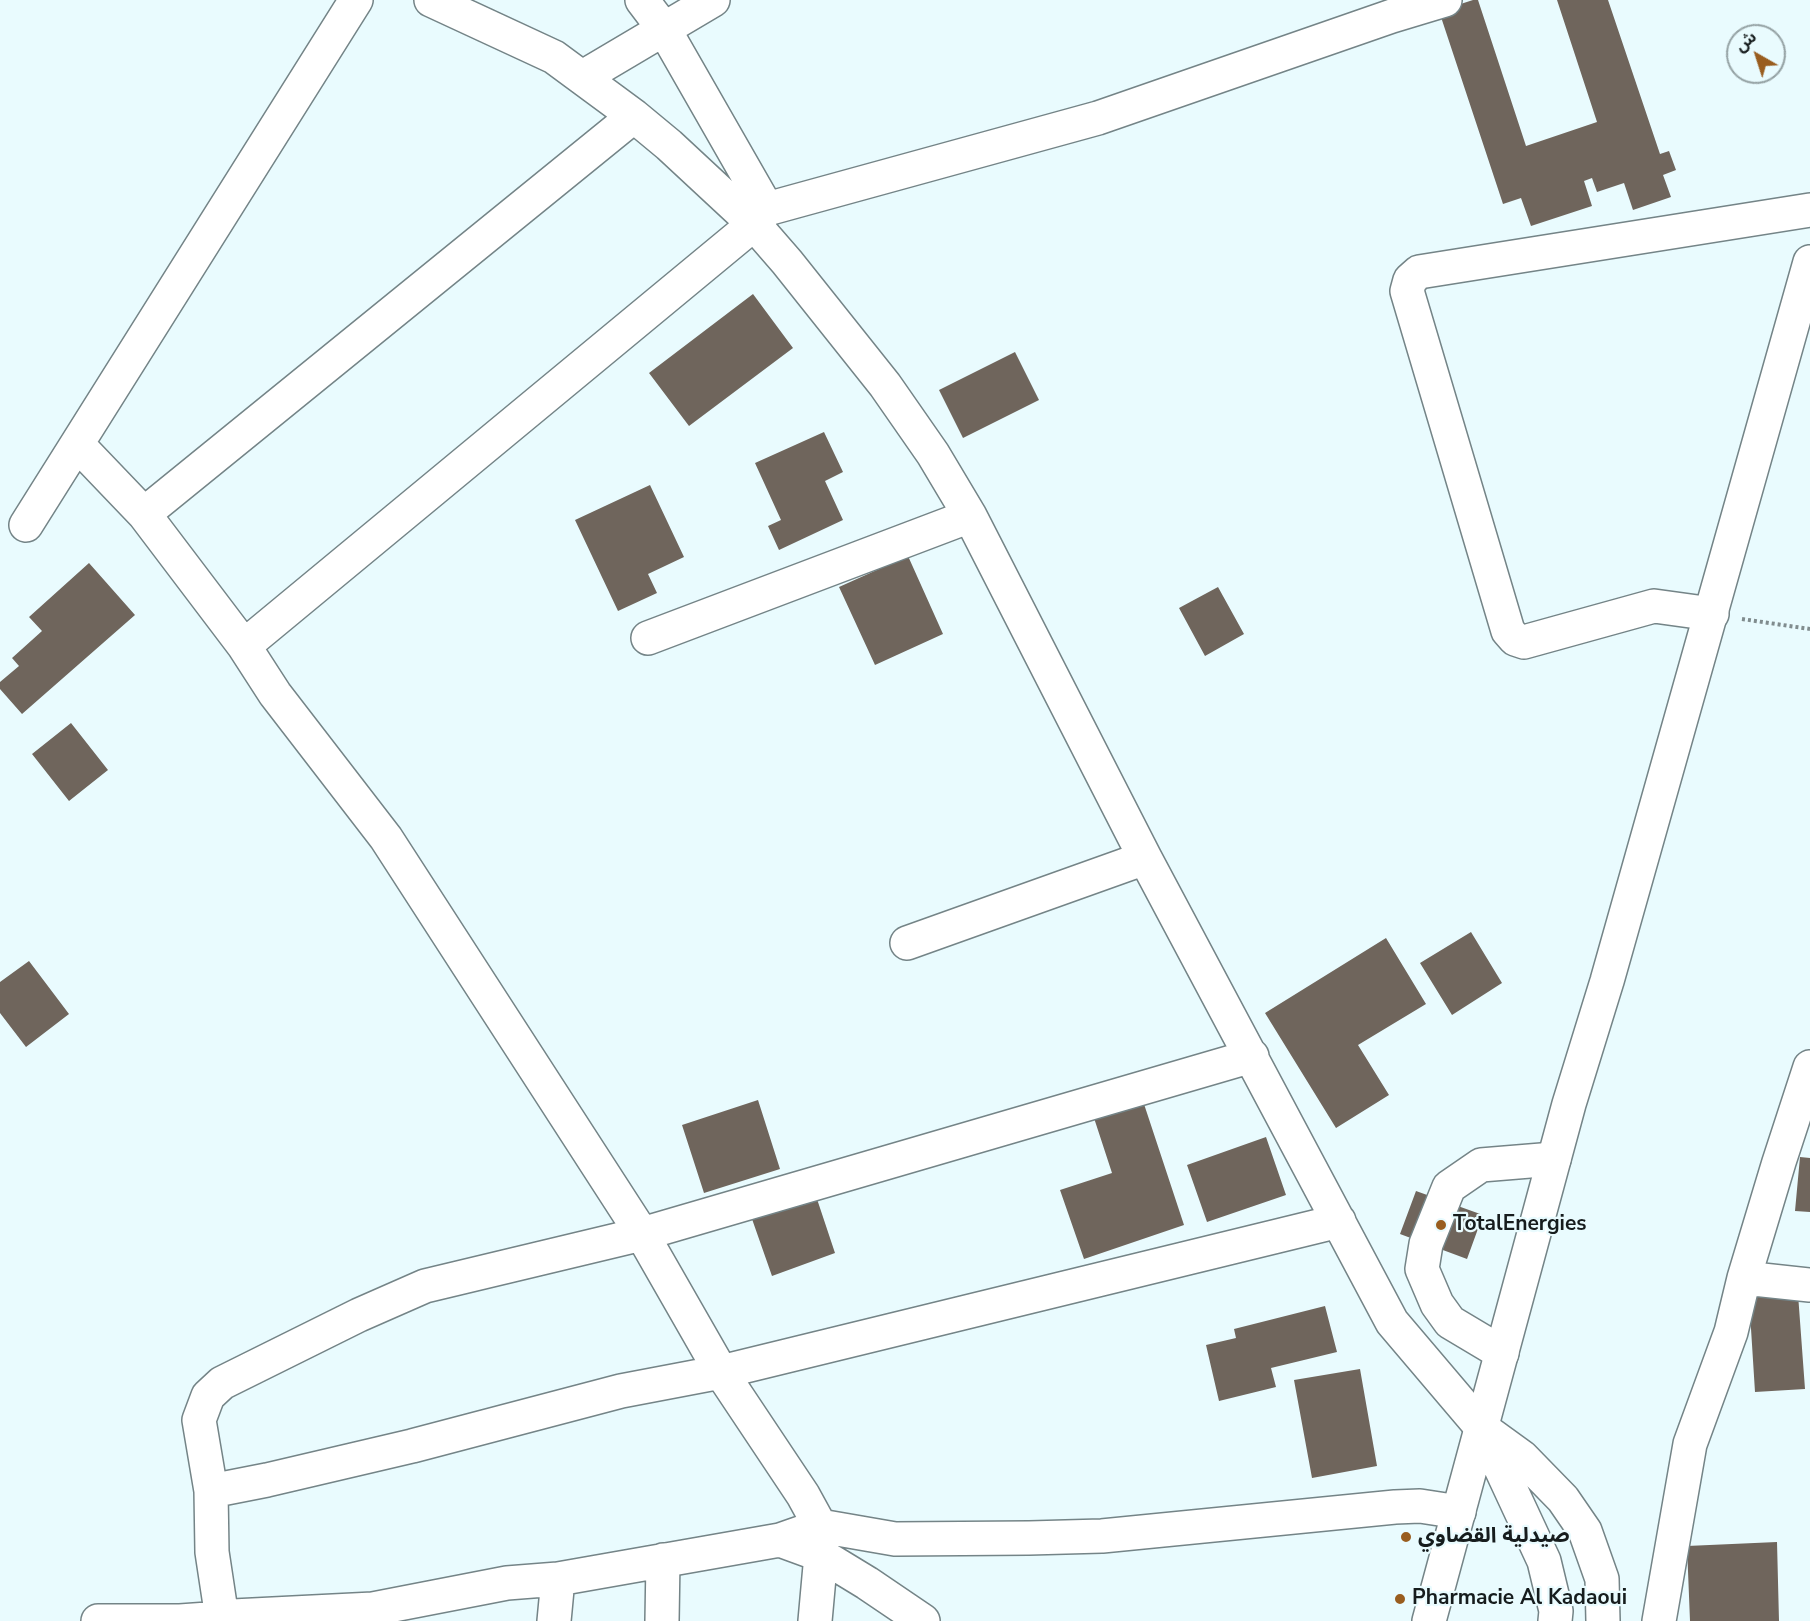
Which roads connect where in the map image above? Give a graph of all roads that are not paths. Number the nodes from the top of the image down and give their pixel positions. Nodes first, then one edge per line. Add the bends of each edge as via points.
1 (356, 0) edge
2 (431, 0) edge
3 (642, 0) edge
4 (713, 0) edge
5 (1445, 0) edge
6 (1389, 8) edge
7 (664, 29) junction
8 (583, 77) junction
9 (634, 116) junction
10 (1810, 210) edge
11 (760, 216) junction
12 (1810, 262) edge
13 (77, 444) junction
14 (144, 514) junction
15 (970, 516) junction
16 (26, 525) dead end
17 (1712, 614) junction
18 (648, 638) dead end
19 (244, 646) junction
20 (1145, 858) junction
21 (907, 943) dead end
22 (1252, 1056) junction
23 (1810, 1067) edge
24 (1799, 1135) edge
25 (1554, 1159) junction
26 (1340, 1221) junction
27 (642, 1234) junction
28 (1744, 1278) junction
29 (1810, 1285) edge
30 (1437, 1304) junction
31 (1407, 1342) junction
32 (1502, 1353) junction
33 (722, 1372) junction
34 (1482, 1428) junction
35 (211, 1491) junction
36 (1459, 1512) junction
37 (821, 1540) junction
38 (663, 1560) junction
39 (558, 1579) junction
40 (222, 1619) edge
41 (98, 1621) edge
42 (179, 1621) edge
43 (554, 1621) edge
44 (662, 1621) edge
45 (815, 1621) edge
46 (923, 1621) edge
47 (1429, 1621) edge
48 (1556, 1621) edge
49 (1603, 1621) edge
50 (1659, 1621) edge

1 - 13 street
2 - 8 street via 523,40
3 - 7 street
4 - 7 street
5 - 6 street
6 - 11 street via 1098,118
7 - 8 street
7 - 11 street
8 - 9 street
9 - 11 street
9 - 14 street
10 - 17 street via 1419,272 1410,280 1407,291 1508,631 1515,639 1524,642 1654,606
11 - 15 street via 788,262 885,385
11 - 19 street
12 - 17 street
13 - 14 street
13 - 16 street
14 - 19 street
15 - 18 street
15 - 20 street
17 - 25 street
19 - 27 street via 275,694 386,838
20 - 21 street
20 - 22 street
22 - 26 street
22 - 27 street
23 - 24 street
24 - 28 street
25 - 30 street via 1481,1165 1449,1187 1426,1244 1422,1269
25 - 32 street
26 - 31 street via 1392,1322
26 - 33 street
27 - 33 street
27 - 35 street via 425,1286 222,1383 208,1396 199,1420
28 - 29 street
28 - 50 street via 1731,1332 1690,1444
30 - 31 street
30 - 32 street via 1450,1322
31 - 34 street
32 - 34 street
33 - 35 street via 621,1392 390,1451
33 - 37 street via 803,1496
34 - 36 street
34 - 48 street via 1544,1562
34 - 49 street via 1521,1457 1555,1490 1585,1531 1602,1580
35 - 40 street via 212,1552
36 - 37 street via 1395,1507 1102,1536
36 - 47 street
37 - 38 street via 780,1540
37 - 45 street
37 - 46 street via 867,1582
38 - 39 street
38 - 44 street
39 - 40 street via 507,1583 373,1609
39 - 43 street
40 - 42 street
41 - 42 street

